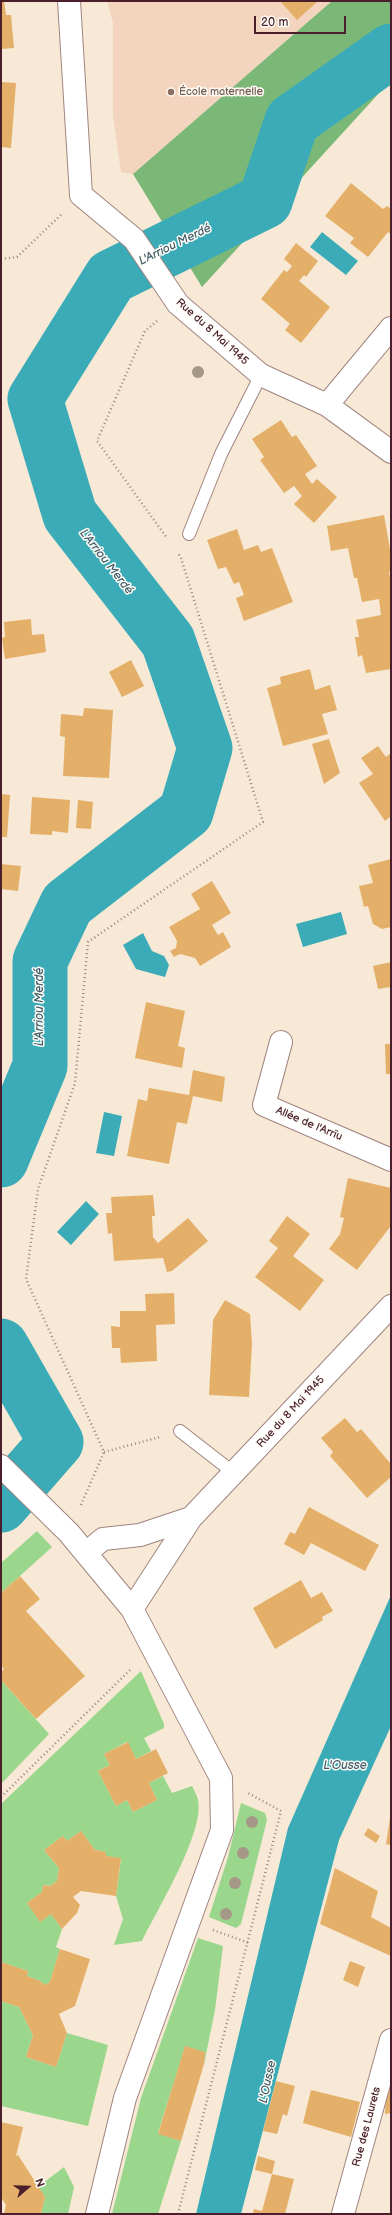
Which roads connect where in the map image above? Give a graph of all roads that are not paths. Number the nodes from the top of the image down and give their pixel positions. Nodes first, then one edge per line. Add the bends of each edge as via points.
1 (69, 1) edge
2 (391, 328) edge
3 (261, 375) junction
4 (327, 405) junction
5 (391, 452) edge
6 (189, 534) dead end
7 (281, 1042) dead end
8 (391, 1160) edge
9 (391, 1306) edge
10 (180, 1431) road end
11 (7, 1472) edge
12 (234, 1473) junction
13 (191, 1518) junction
14 (86, 1553) junction
15 (132, 1609) junction
16 (391, 2040) edge
17 (97, 2214) edge
18 (343, 2214) edge

1 - 3 street, Rue du 8 Mai 1945 via 81,195 134,239 174,299
2 - 4 street
3 - 4 street, Rue du 8 Mai 1945
3 - 6 lane via 221,454
4 - 5 street, Rue du 8 Mai 1945
7 - 8 street, Allée de l'Arrïu via 264,1105
9 - 12 street, Rue du 8 Mai 1945
10 - 12 lane
11 - 14 street
12 - 13 street, Rue du 8 Mai 1945
13 - 14 street, Rue du 8 Mai 1945 via 140,1536 103,1539
13 - 15 street, Rue du 8 Mai 1945
14 - 15 street
15 - 17 street via 221,1778 222,1830 125,2098
16 - 18 street, Rue des Laurets

